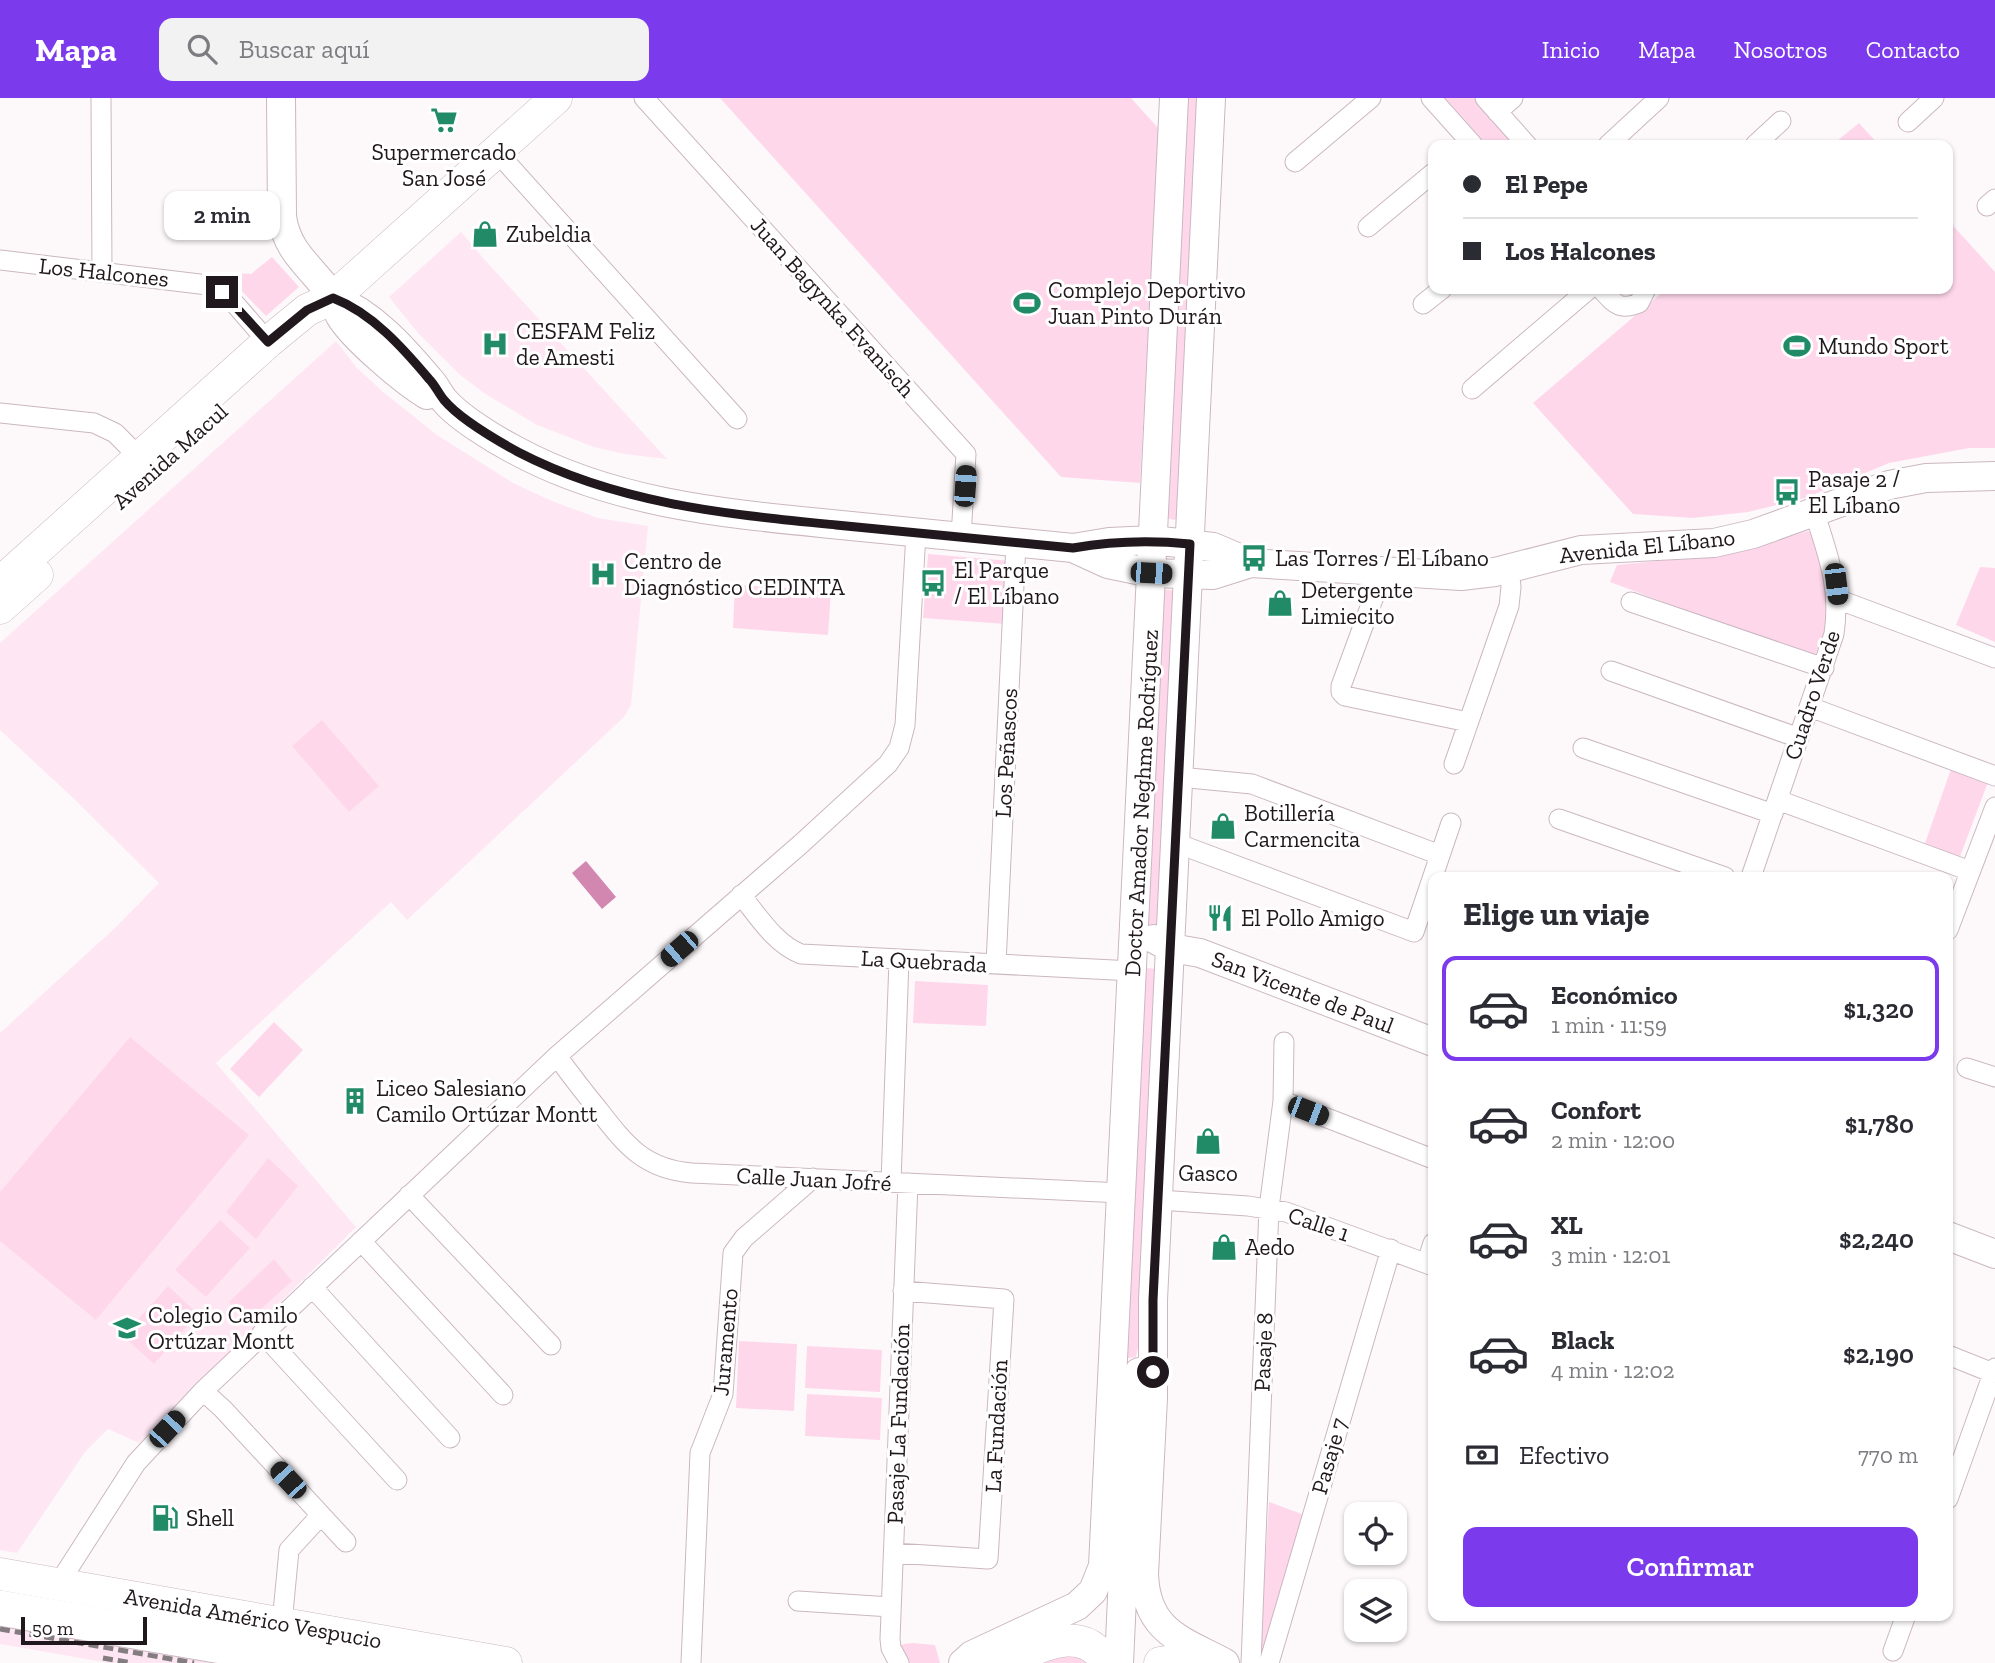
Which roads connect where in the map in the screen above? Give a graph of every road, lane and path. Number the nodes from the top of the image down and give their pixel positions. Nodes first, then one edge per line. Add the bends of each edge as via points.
1 (101, 98) edge
2 (281, 98) edge
3 (556, 98) edge
4 (643, 98) edge
5 (1174, 98) edge
6 (1211, 98) edge
7 (1371, 98) edge
8 (1431, 98) edge
9 (1513, 98) edge
10 (1659, 98) edge
11 (1934, 98) edge
12 (1491, 105) edge
13 (1781, 121) dead end
14 (1908, 122) dead end
15 (1467, 140) edge
16 (1522, 140) edge
17 (1613, 140) edge
18 (1760, 140) edge
19 (496, 151) junction
20 (1295, 162) dead end
21 (1171, 168) junction
22 (1208, 169) junction
23 (1428, 177) edge
24 (1368, 227) dead end
25 (0, 260) edge
26 (102, 271) junction
27 (1436, 294) edge
28 (1583, 294) edge
29 (1606, 294) edge
30 (1644, 294) edge
31 (333, 298) junction
32 (1423, 304) dead end
33 (268, 342) junction
34 (1472, 388) dead end
35 (0, 413) edge
36 (737, 419) dead end
37 (140, 458) junction
38 (1995, 476) edge
39 (1814, 511) junction
40 (916, 533) junction
41 (961, 537) junction
42 (1153, 540) junction
43 (1016, 542) junction
44 (1190, 544) junction
45 (1073, 548) junction
46 (1251, 563) junction
47 (1509, 569) junction
48 (1383, 572) junction
49 (1151, 573) junction
50 (1188, 576) junction
51 (0, 583) edge
52 (1838, 599) junction
53 (1631, 602) dead end
54 (0, 608) edge
55 (1995, 658) edge
56 (1824, 668) junction
57 (1611, 671) dead end
58 (1819, 710) junction
59 (1468, 722) junction
60 (1799, 738) junction
61 (1583, 748) dead end
62 (1454, 764) dead end
63 (1995, 776) edge
64 (1179, 777) junction
65 (1775, 807) junction
66 (1995, 807) edge
67 (1559, 819) dead end
68 (1451, 823) dead end
69 (1176, 844) junction
70 (1440, 855) junction
71 (1970, 871) junction
72 (1434, 872) edge
73 (1711, 872) edge
74 (1753, 872) edge
75 (1428, 891) edge
76 (741, 895) junction
77 (1953, 917) edge
78 (1171, 948) junction
79 (1133, 955) junction
80 (899, 960) junction
81 (996, 964) junction
82 (1428, 1040) edge
83 (1284, 1042) dead end
84 (557, 1056) junction
85 (1966, 1068) dead end
86 (1995, 1077) edge
87 (1283, 1101) junction
88 (1428, 1157) edge
89 (813, 1178) junction
90 (899, 1183) junction
91 (1122, 1193) junction
92 (409, 1195) junction
93 (1159, 1200) junction
94 (1269, 1208) junction
95 (1953, 1238) edge
96 (361, 1241) junction
97 (1391, 1249) junction
98 (1995, 1254) edge
99 (1428, 1263) edge
100 (312, 1287) junction
101 (903, 1291) junction
102 (1117, 1299) junction
103 (1153, 1300) junction
104 (262, 1333) junction
105 (551, 1345) dead end
106 (1953, 1358) edge
107 (1994, 1371) edge
108 (203, 1391) junction
109 (503, 1395) dead end
110 (1130, 1423) junction
111 (450, 1438) dead end
112 (1954, 1464) edge
113 (397, 1480) dead end
114 (321, 1515) junction
115 (346, 1542) dead end
116 (894, 1553) junction
117 (0, 1574) edge
118 (60, 1583) junction
119 (798, 1601) dead end
120 (891, 1607) junction
121 (0, 1608) edge
122 (1902, 1621) edge
123 (282, 1623) junction
124 (223, 1647) junction
125 (1893, 1651) dead end
126 (321, 1663) edge
127 (407, 1663) edge
128 (506, 1663) edge
129 (691, 1663) edge
130 (899, 1663) edge
131 (963, 1663) edge
132 (1002, 1663) edge
133 (1107, 1663) edge
134 (1119, 1663) edge
135 (1160, 1663) edge
136 (1187, 1663) edge
137 (1225, 1663) edge
138 (1251, 1663) edge
139 (1269, 1663) edge

1 - 26 street
2 - 31 main road via 283,226 291,247
3 - 19 main road, Avenida Macul
4 - 41 street, Juan Bagynka Evanisch via 966,454
5 - 21 main road, Doctor Amador Neghme Rodríguez
6 - 22 main road, Doctor Amador Neghme Rodríguez
7 - 20 street
8 - 15 street
9 - 12 street
10 - 17 street
11 - 14 street
12 - 16 street
13 - 18 street
19 - 31 main road, Avenida Macul
19 - 36 street
21 - 22 main road
21 - 42 main road, Doctor Amador Neghme Rodríguez
22 - 44 main road, Doctor Amador Neghme Rodríguez
23 - 24 street
25 - 26 street, Los Halcones
26 - 33 street, Los Halcones via 216,288
27 - 32 street
28 - 34 street
29 - 30 street via 1628,307 1639,303
31 - 33 main road, Avenida Macul via 307,310
31 - 40 main road, Avenida El Líbano via 372,320 430,379 445,402 495,439 568,475 618,492 699,510
31 - 54 main road, Avenida Macul via 310,330
33 - 37 main road, Avenida Macul
35 - 37 street via 94,423 115,433
37 - 51 main road, Avenida Macul
38 - 39 main road, Avenida El Líbano via 1910,481
39 - 47 main road, Avenida El Líbano via 1733,539 1581,550
39 - 52 street, Cuadro Verde
40 - 41 main road, Avenida El Líbano
40 - 76 street via 905,725 899,748 873,780
41 - 43 main road, Avenida El Líbano
42 - 44 main road, Avenida El Líbano
42 - 45 main road, Avenida El Líbano
42 - 49 main road, Doctor Amador Neghme Rodríguez
43 - 45 main road, Avenida El Líbano
43 - 81 street, Los Peñascos
44 - 46 main road, Avenida El Líbano via 1213,547
44 - 50 main road, Doctor Amador Neghme Rodríguez
45 - 49 main road, Avenida El Líbano via 1108,564
46 - 48 main road, Avenida El Líbano
46 - 50 main road, Avenida El Líbano via 1213,575
47 - 48 main road, Avenida El Líbano via 1461,576
47 - 59 street via 1509,606
48 - 59 street via 1341,692
49 - 50 main road, Avenida El Líbano
49 - 79 main road, Doctor Amador Neghme Rodríguez
50 - 64 main road, Doctor Amador Neghme Rodríguez
52 - 55 street
52 - 56 street, Cuadro Verde
53 - 56 street
56 - 58 street, Cuadro Verde
57 - 60 street
58 - 60 street, Cuadro Verde
58 - 63 street
59 - 62 street
60 - 65 street, Cuadro Verde
61 - 65 street
64 - 69 main road, Doctor Amador Neghme Rodríguez
64 - 70 street via 1252,784
65 - 71 street
65 - 74 street, Cuadro Verde
66 - 71 street
67 - 73 street
68 - 70 street
69 - 75 street via 1414,932
69 - 78 main road, Doctor Amador Neghme Rodríguez
70 - 72 street
71 - 77 street
76 - 80 street, La Quebrada via 789,950
76 - 84 street
78 - 79 main road, San Vicente de Paul via 1157,939
78 - 82 main road, San Vicente de Paul via 1200,953
78 - 93 main road, Doctor Amador Neghme Rodríguez
79 - 81 street, La Quebrada
79 - 91 main road, Doctor Amador Neghme Rodríguez
80 - 81 street, La Quebrada
80 - 90 street
83 - 87 street, Pasaje 8
84 - 89 street, Calle Juan Jofré via 625,1144 657,1166 692,1173
84 - 92 street
85 - 86 street
87 - 88 street
87 - 94 street, Pasaje 8
89 - 90 street, Calle Juan Jofré
89 - 129 street, Juramento via 733,1253 723,1394 701,1453
90 - 91 street, Calle Juan Jofré
90 - 101 street, Pasaje La Fundación
91 - 102 main road, Doctor Amador Neghme Rodríguez
92 - 96 street
92 - 105 street
93 - 94 street, Calle 1
93 - 103 main road, Doctor Amador Neghme Rodríguez
94 - 97 street, Calle 1
94 - 138 street, Pasaje 8
95 - 98 main road
96 - 100 street
96 - 109 street
97 - 99 street, Calle 1
97 - 139 street, Pasaje 7
100 - 104 street
100 - 111 street
101 - 116 street, Pasaje La Fundación
101 - 116 street, La Fundación via 1004,1299 988,1559
102 - 110 main road, Doctor Amador Neghme Rodríguez
102 - 131 main road, Doctor Amador Neghme Rodríguez via 1099,1581 1077,1606
103 - 110 main road, Doctor Amador Neghme Rodríguez
103 - 137 main road, Doctor Amador Neghme Rodríguez via 1144,1586 1150,1608 1163,1628
104 - 108 street
104 - 113 street
106 - 107 street
107 - 112 street
108 - 114 street
108 - 118 street via 136,1464
110 - 134 main road, Doctor Amador Neghme Rodríguez
114 - 115 street
114 - 123 street via 289,1550
116 - 120 street, Pasaje La Fundación
117 - 118 main road, Avenida Américo Vespucio
118 - 123 main road, Avenida Américo Vespucio
119 - 120 street
120 - 130 street, Pasaje La Fundación via 891,1648
121 - 124 highway
122 - 125 street
123 - 128 main road, Avenida Américo Vespucio
124 - 126 highway
124 - 127 highway
132 - 133 main road via 1069,1639 1092,1646
135 - 136 main road

